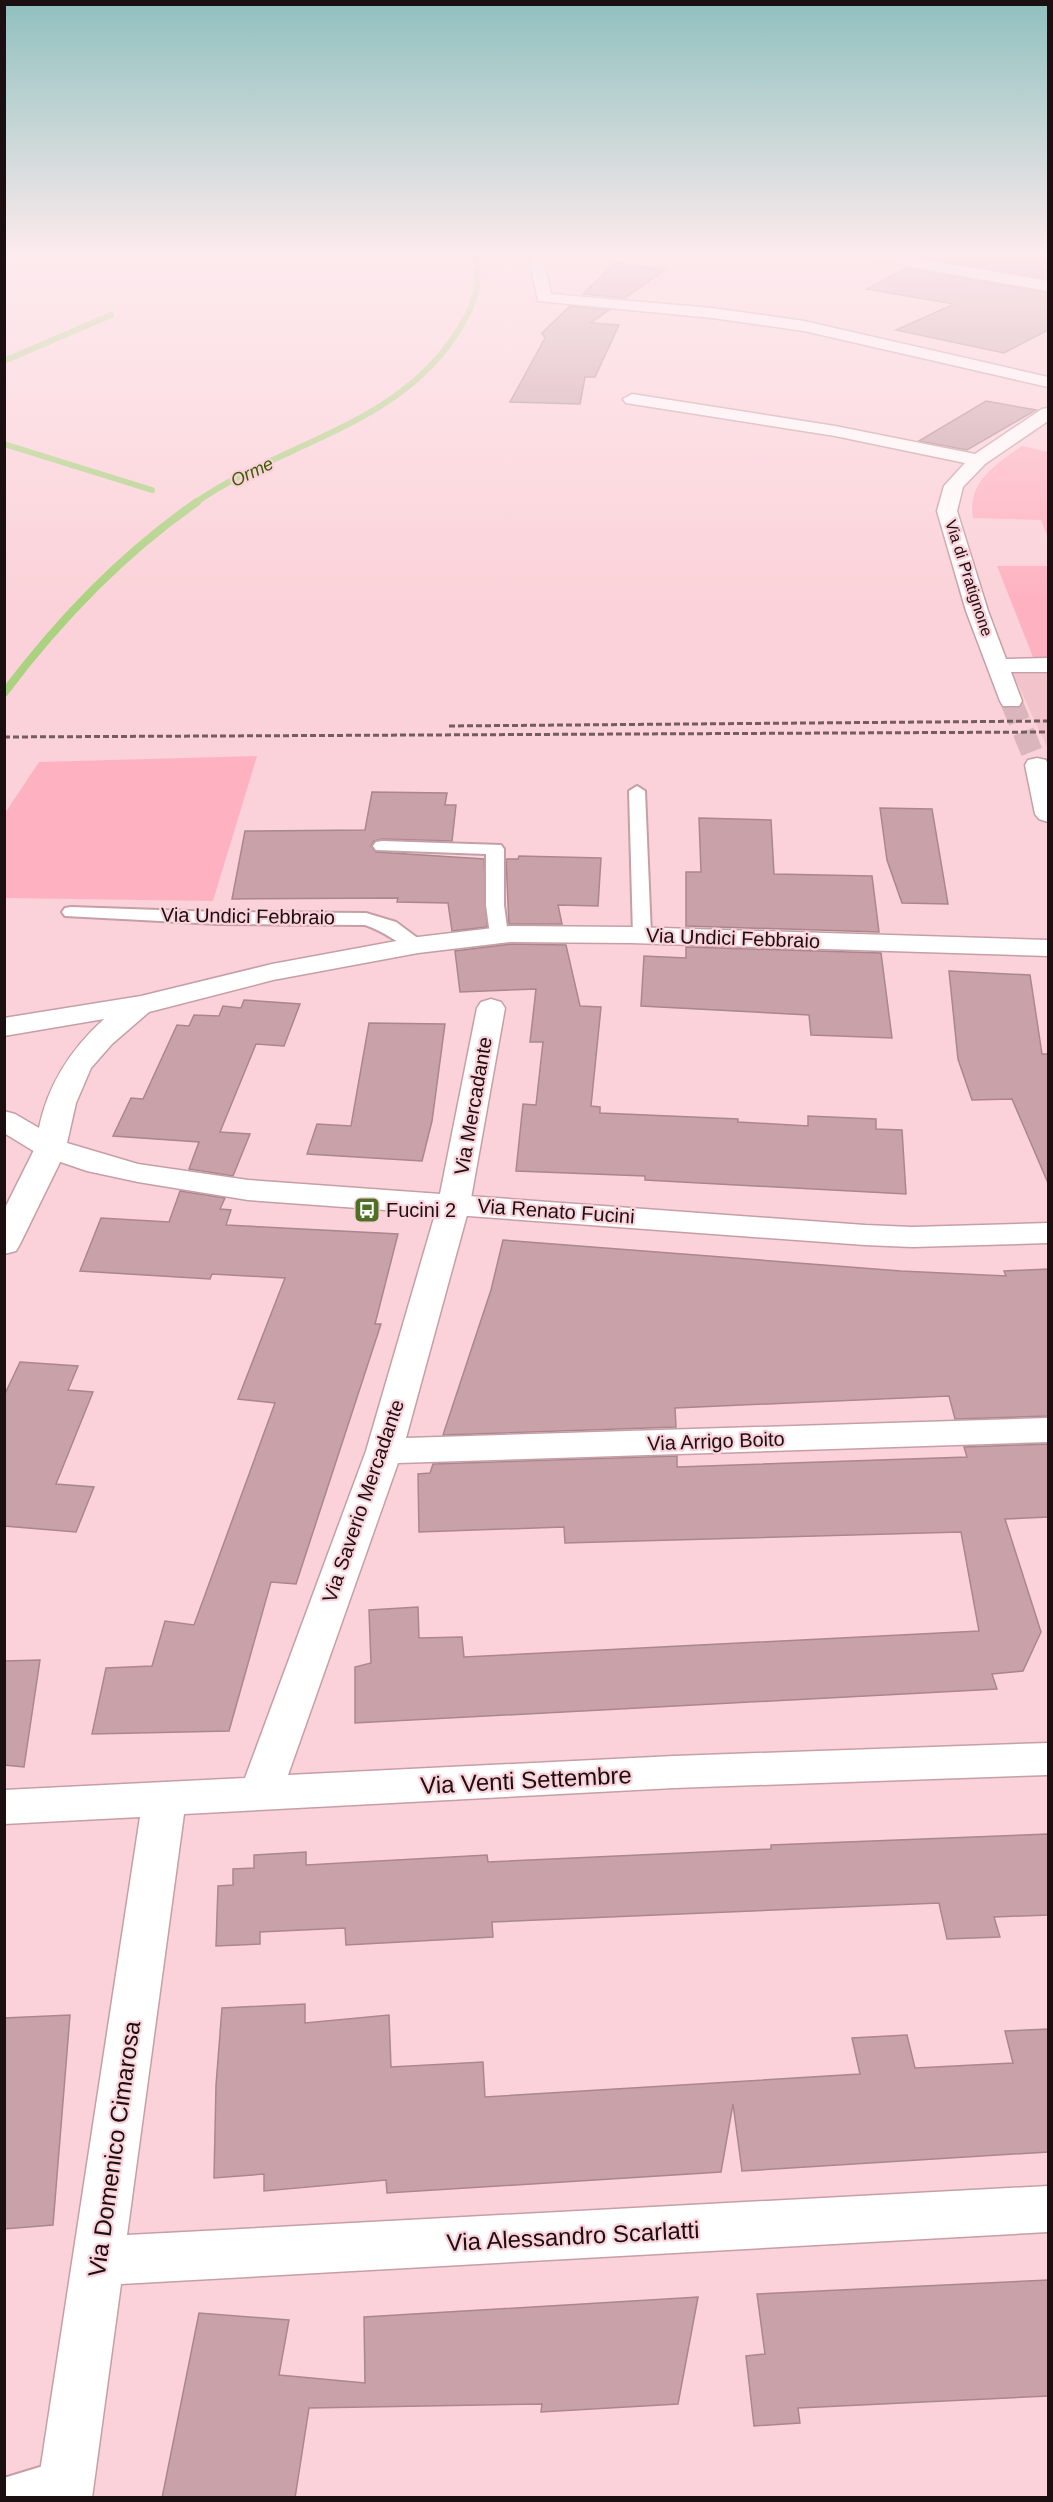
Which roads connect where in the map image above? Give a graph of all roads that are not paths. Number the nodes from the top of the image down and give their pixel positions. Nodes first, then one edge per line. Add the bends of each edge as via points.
1 (1002, 372) edge
2 (1048, 382) edge
3 (632, 399) dead end
4 (1048, 413) edge
5 (978, 460) junction
6 (1048, 665) edge
7 (998, 666) junction
8 (1011, 701) tunnel mouth
9 (1037, 765) tunnel mouth
10 (638, 791) dead end
11 (1048, 814) edge
12 (382, 846) dead end
13 (71, 912) dead end
14 (499, 935) junction
15 (642, 935) junction
16 (418, 945) junction
17 (1048, 948) edge
18 (141, 1005) junction
19 (491, 1008) dead end
20 (4, 1027) edge
21 (4, 1120) edge
22 (51, 1148) junction
23 (454, 1203) junction
24 (1048, 1233) edge
25 (4, 1244) edge
26 (1048, 1430) edge
27 (384, 1451) junction
28 (1048, 1760) edge
29 (260, 1794) junction
30 (164, 1800) junction
31 (4, 1807) edge
32 (1048, 2209) edge
33 (98, 2262) junction
34 (65, 2488) edge
35 (4, 2497) edge

1 - 2 street
3 - 5 street via 835,431
4 - 5 street, Via di Pratignone
5 - 7 street, Via di Pratignone via 954,486 947,511
6 - 7 street
7 - 8 street, Via di Pratignone
9 - 11 street
10 - 15 lane
12 - 14 lane via 495,849
13 - 16 lane, Via Undici Febbraio via 366,919 389,926
14 - 15 street, Via Undici Febbraio
14 - 16 street, Via Undici Febbraio
15 - 17 street, Via Undici Febbraio
16 - 18 street, Via Undici Febbraio via 272,972
18 - 20 street, Via Undici Febbraio
18 - 22 street, Via Undici Febbraio via 104,1032 80,1063 59,1105
19 - 23 street, Via Mercadante
21 - 22 street, Via Renato Fucini
22 - 23 street, Via Renato Fucini via 138,1173 248,1190
22 - 25 street, Via Undici Febbraio
23 - 24 street, Via Renato Fucini via 865,1235
23 - 27 street, Via Saverio Mercadante
26 - 27 street, Via Arrigo Boito
27 - 29 street, Via Saverio Mercadante
28 - 29 street, Via Venti Settembre via 674,1772
29 - 30 street, Via Venti Settembre
30 - 31 street, Via Venti Settembre
30 - 33 street, Via Domenico Cimarosa
32 - 33 street, Via Alessandro Scarlatti
33 - 34 street, Via Domenico Cimarosa
34 - 35 lane

